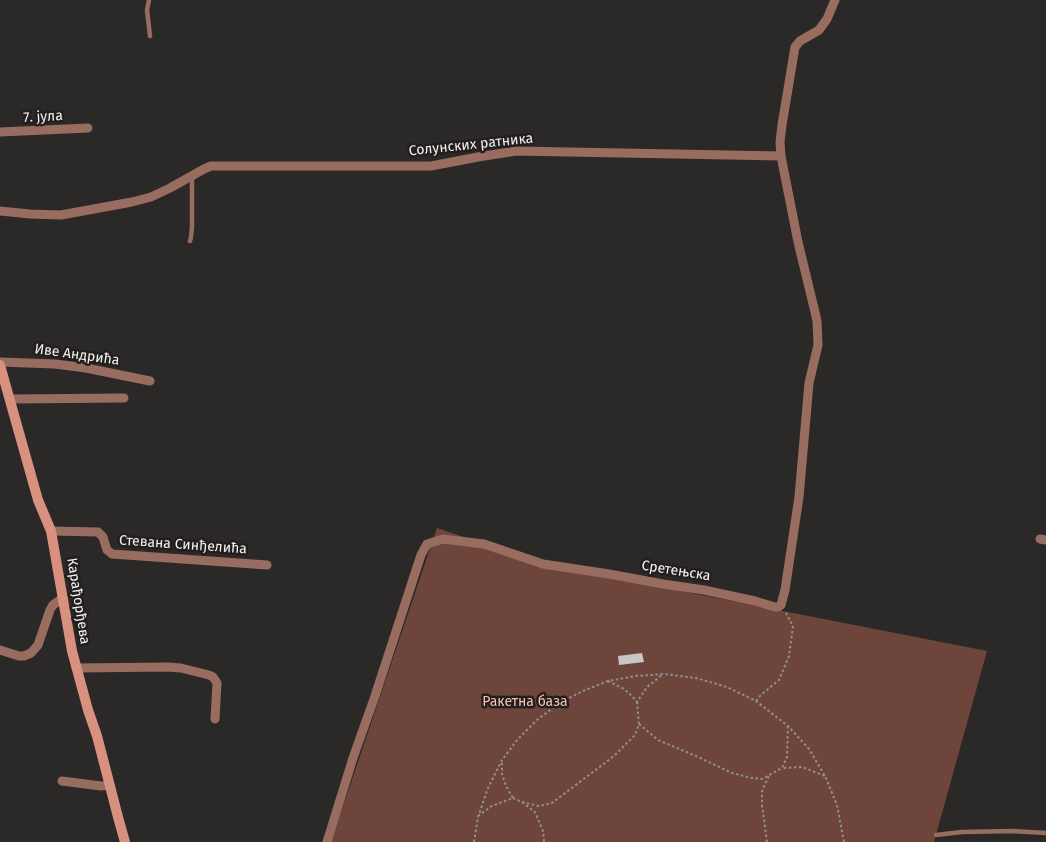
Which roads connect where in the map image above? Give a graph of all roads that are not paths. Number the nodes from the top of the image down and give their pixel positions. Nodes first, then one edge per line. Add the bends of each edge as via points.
1 (149, 0) edge
2 (835, 0) edge
3 (150, 36) dead end
4 (88, 128) dead end
5 (0, 132) edge
6 (781, 156) junction
7 (192, 176) junction
8 (0, 211) edge
9 (190, 241) dead end
10 (0, 364) edge
11 (150, 381) dead end
12 (124, 398) dead end
13 (10, 399) junction
14 (51, 531) junction
15 (267, 565) dead end
16 (63, 598) junction
17 (0, 650) edge
18 (76, 668) junction
19 (215, 720) dead end
20 (62, 781) dead end
21 (110, 785) junction
22 (1046, 833) edge
23 (936, 835) dead end
24 (125, 842) edge
25 (327, 842) edge

1 - 3 lane
2 - 6 street via 819,30 795,47 782,125
4 - 5 street, 7. јула
6 - 7 street, Солунских ратника via 516,151 431,166 211,166
6 - 25 street, Сретењска via 817,321 818,345 809,383 799,498 781,605 775,607 704,590 543,564 484,544 443,539 427,544
7 - 8 street, Солунских ратника via 151,196 123,204 61,215
7 - 9 lane
10 - 11 street, Иве Андрића via 55,364
10 - 13 street, Карађорђева
12 - 13 street
13 - 14 street, Карађорђева via 38,500
14 - 15 street, Стевана Синђелића via 98,532 112,554
14 - 16 street, Карађорђева
16 - 17 street via 50,610 38,644 31,653 19,656
16 - 18 street, Карађорђева
18 - 19 street via 168,667 208,675 217,683
18 - 21 street, Карађорђева
20 - 21 street
21 - 24 street, Карађорђева
22 - 23 lane via 978,831

